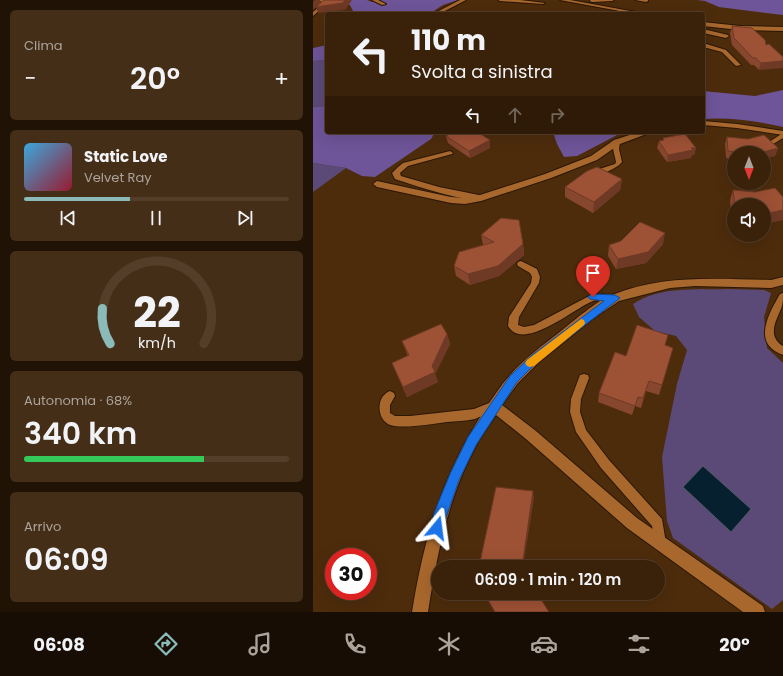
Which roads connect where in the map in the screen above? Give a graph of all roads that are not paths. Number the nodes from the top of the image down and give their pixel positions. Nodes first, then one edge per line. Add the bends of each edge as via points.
1 (319, 0) edge
2 (374, 0) edge
3 (464, 0) edge
4 (500, 0) edge
5 (562, 0) edge
6 (612, 0) edge
7 (637, 0) edge
8 (646, 1) edge
9 (543, 3) dead end
10 (384, 4) dead end
11 (584, 4) junction
12 (437, 12) edge
13 (646, 12) edge
14 (313, 15) edge
15 (705, 24) edge
16 (726, 27) junction
17 (783, 29) edge
18 (705, 30) edge
19 (705, 31) edge
20 (726, 36) dead end
21 (705, 46) edge
22 (738, 65) dead end
23 (705, 123) edge
24 (640, 134) edge
25 (783, 134) edge
26 (617, 142) junction
27 (768, 145) edge
28 (450, 153) dead end
29 (586, 178) edge
30 (377, 184) dead end
31 (481, 198) junction
32 (521, 264) dead end
33 (779, 283) edge
34 (783, 296) edge
35 (615, 298) junction
36 (783, 351) edge
37 (584, 378) dead end
38 (390, 396) dead end
39 (494, 406) junction
40 (661, 543) junction
41 (421, 612) edge
42 (757, 612) edge

1 - 14 lane via 327,2
2 - 10 lane
3 - 12 lane
4 - 9 lane
5 - 11 lane
6 - 11 lane
7 - 8 lane
11 - 13 lane
15 - 16 lane
16 - 17 lane
16 - 18 lane
19 - 20 lane
21 - 22 lane via 724,52
23 - 25 street
24 - 26 street
25 - 27 lane
26 - 29 lane via 617,165
26 - 31 street via 594,158
28 - 31 lane via 411,163 396,173 398,177 423,185
30 - 31 street via 451,200
32 - 35 lane via 534,271 536,277 535,283 514,317 513,326 517,330 528,331 537,328 593,297
33 - 35 street via 670,284
34 - 36 lane via 769,329 769,340
35 - 39 street via 535,358 514,379
37 - 40 lane via 576,399 575,412 581,432 605,464 657,523
38 - 39 lane via 385,404 385,415 393,422 474,414
39 - 40 street via 632,523
39 - 41 street via 472,441 440,513 429,557
40 - 42 street

